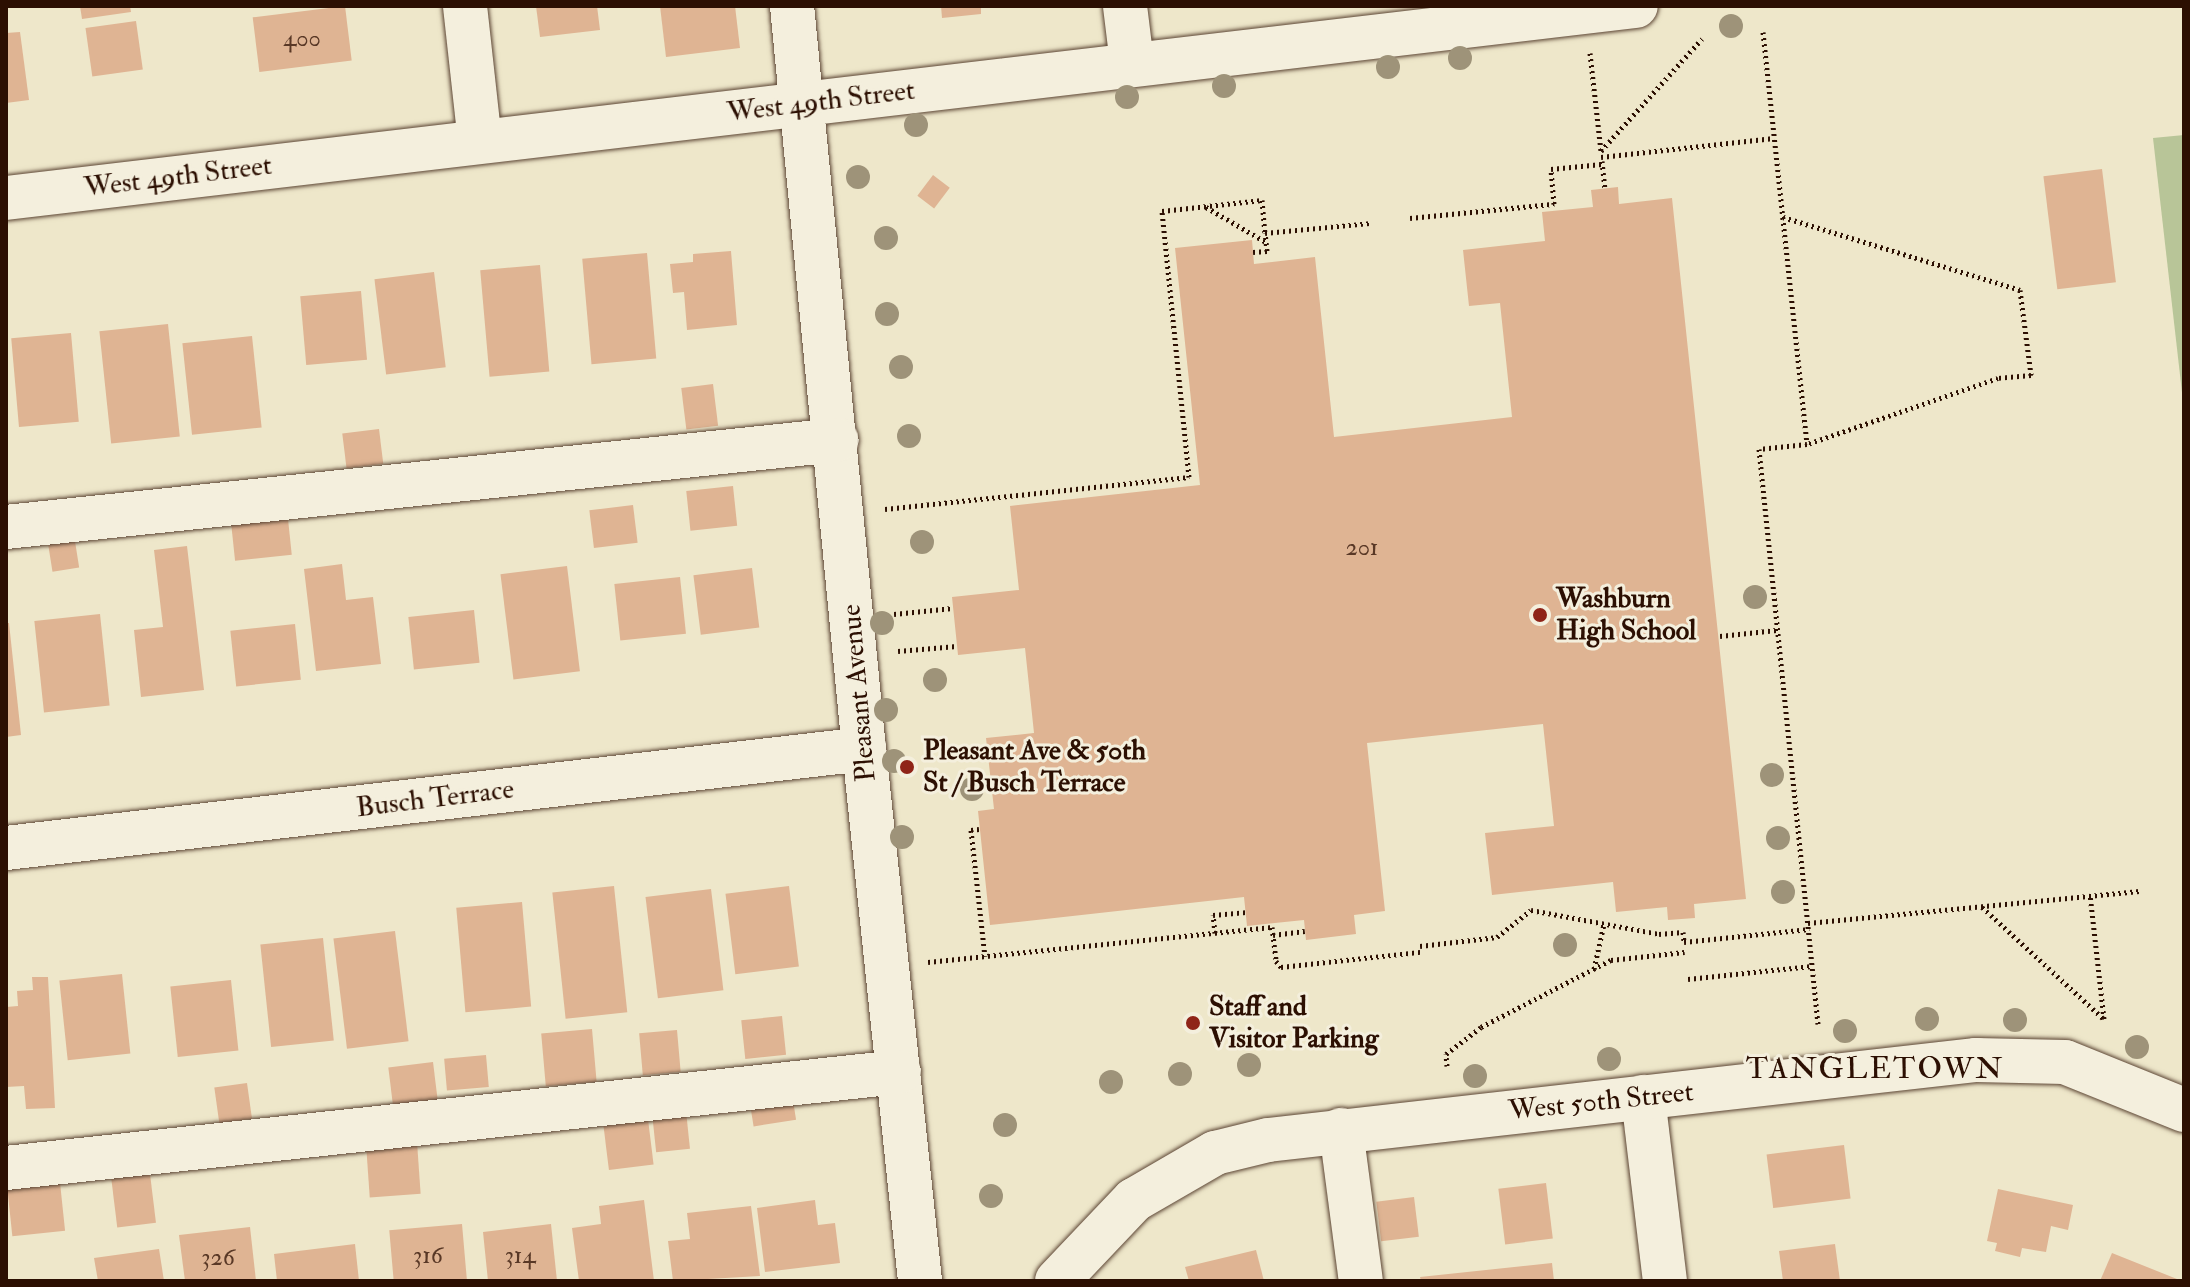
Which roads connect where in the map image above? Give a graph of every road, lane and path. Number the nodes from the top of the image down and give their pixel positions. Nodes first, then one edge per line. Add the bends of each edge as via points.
1 (465, 6) edge
2 (792, 6) edge
3 (1125, 6) edge
4 (1636, 6) edge
5 (1444, 17) edge
6 (1763, 32) dead end
7 (1702, 39) dead end
8 (1590, 52) dead end
9 (1132, 63) junction
10 (802, 105) junction
11 (1774, 138) junction
12 (480, 141) junction
13 (1601, 157) junction
14 (1605, 189) dead end
15 (6, 198) edge
16 (1206, 206) junction
17 (1783, 217) junction
18 (1410, 218) dead end
19 (1370, 223) dead end
20 (1265, 233) junction
21 (1266, 242) junction
22 (1253, 252) dead end
23 (836, 440) junction
24 (1807, 444) junction
25 (881, 509) dead end
26 (6, 527) edge
27 (953, 608) dead end
28 (891, 614) dead end
29 (1777, 630) junction
30 (1720, 636) dead end
31 (957, 646) dead end
32 (894, 652) dead end
33 (864, 749) junction
34 (979, 829) dead end
35 (6, 848) edge
36 (2139, 891) dead end
37 (2090, 895) junction
38 (1981, 906) junction
39 (1246, 912) dead end
40 (1604, 924) junction
41 (1808, 926) junction
42 (1305, 931) dead end
43 (1215, 933) junction
44 (1273, 935) junction
45 (1685, 952) dead end
46 (985, 956) junction
47 (923, 963) dead end
48 (1812, 966) junction
49 (1594, 969) junction
50 (1688, 979) dead end
51 (1818, 1024) dead end
52 (1447, 1066) dead end
53 (899, 1072) junction
54 (1643, 1097) junction
55 (2184, 1110) edge
56 (1341, 1130) junction
57 (6, 1168) edge
58 (920, 1281) edge
59 (1057, 1281) edge
60 (1361, 1281) edge
61 (1665, 1281) edge

1 - 12 street
2 - 10 street, Pleasant Avenue
3 - 9 street
4 - 5 street, West 49th Street
5 - 9 street, West 49th Street
6 - 11 path
7 - 13 path
8 - 13 path
9 - 10 street, West 49th Street
10 - 12 street, West 49th Street
10 - 23 street, Pleasant Avenue
11 - 13 path
11 - 17 path
12 - 15 street, West 49th Street
13 - 14 path
13 - 18 path via 1551,169 1554,204
16 - 20 path via 1262,200
16 - 21 path
16 - 25 path via 1162,211 1189,477
17 - 24 path
17 - 24 path via 2020,290 2031,375 1998,378
19 - 20 path
20 - 21 path
21 - 22 path via 1267,251
23 - 26 street
23 - 33 street, Pleasant Avenue
24 - 29 path via 1759,449
27 - 28 path
29 - 30 path
29 - 41 path
31 - 32 path
33 - 35 street, Busch Terrace
33 - 53 street, Pleasant Avenue
34 - 46 path via 971,830
36 - 37 path
37 - 38 path
37 - 38 path via 2104,1019
38 - 41 path
39 - 43 path via 1213,915
40 - 41 path via 1659,934 1683,932 1684,942
40 - 44 path via 1531,910 1497,937 1281,967
40 - 49 path
41 - 48 path
42 - 44 path
43 - 44 path via 1272,927
43 - 46 path
45 - 49 path via 1611,960
46 - 47 path
48 - 50 path
48 - 51 path
49 - 52 path via 1481,1027 1446,1054
53 - 57 street
53 - 58 street, Pleasant Avenue
54 - 55 street, West 50th Street via 1976,1060 2050,1061 2065,1062
54 - 56 street, West 50th Street
54 - 61 street
56 - 59 street, West 50th Street via 1215,1153 1134,1200
56 - 60 street

